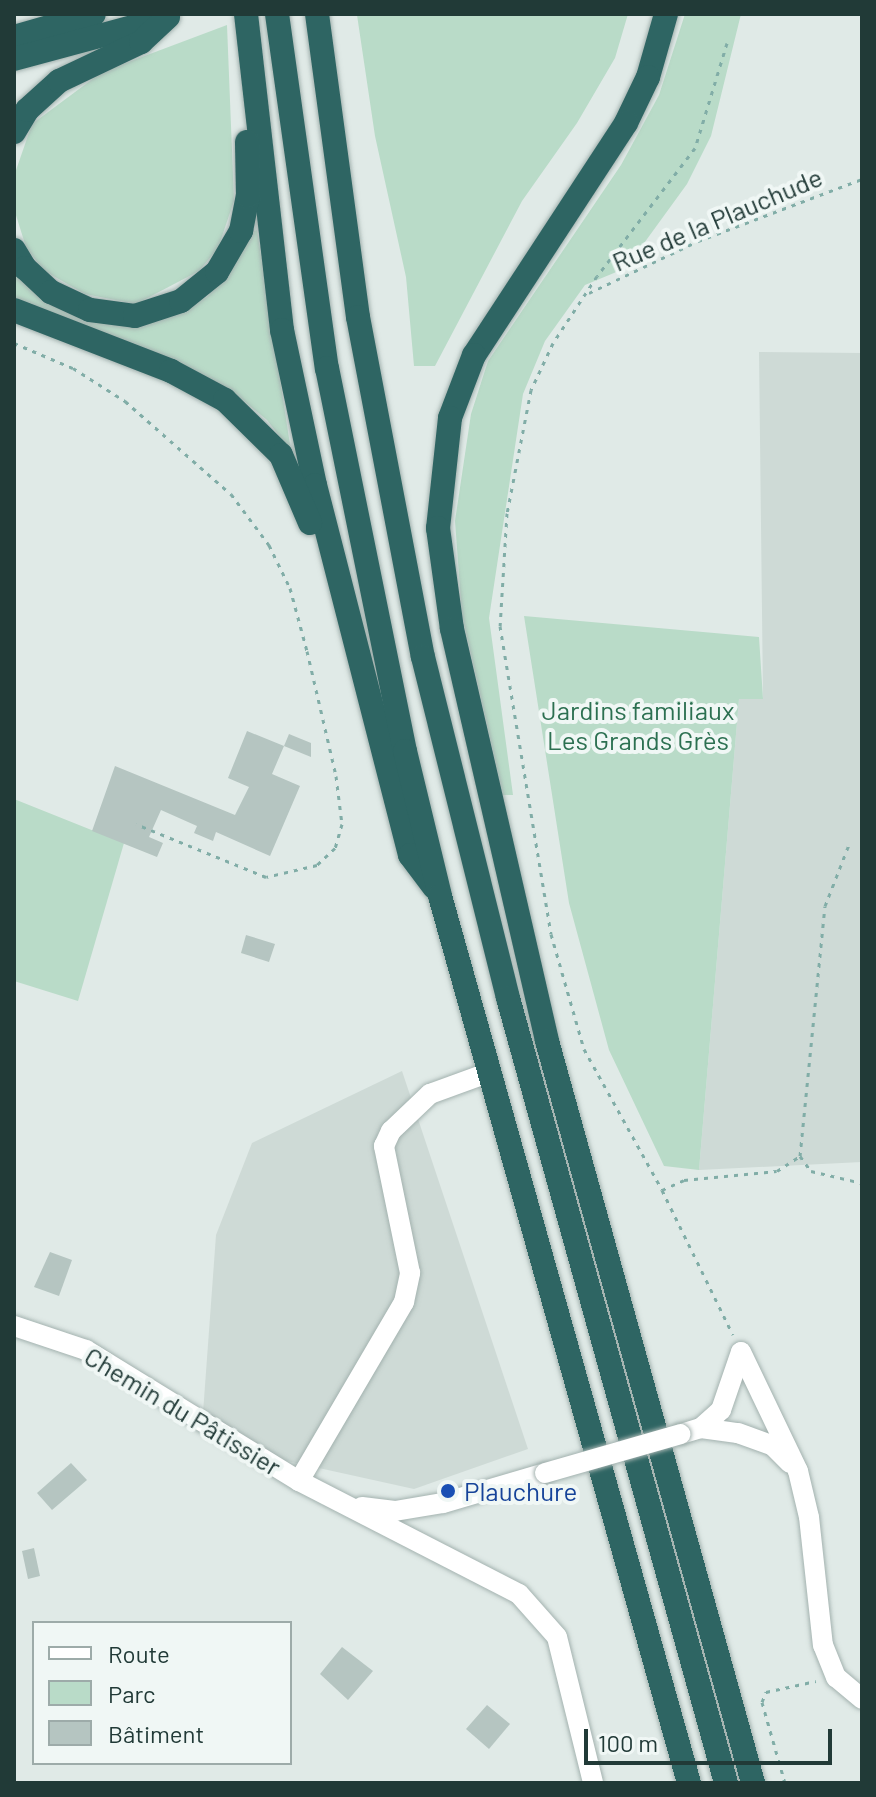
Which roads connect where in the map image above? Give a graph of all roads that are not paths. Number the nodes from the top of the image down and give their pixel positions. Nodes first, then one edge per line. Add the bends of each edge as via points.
1 (94, 14) edge
2 (246, 14) edge
3 (277, 14) edge
4 (317, 14) edge
5 (666, 14) edge
6 (174, 16) edge
7 (14, 37) edge
8 (14, 59) edge
9 (252, 72) junction
10 (14, 132) edge
11 (14, 250) edge
12 (14, 310) edge
13 (347, 623) junction
14 (440, 896) junction
15 (490, 1072) junction
16 (14, 1326) edge
17 (691, 1431) junction
18 (798, 1471) junction
19 (299, 1481) junction
20 (348, 1505) junction
21 (862, 1699) edge
22 (593, 1783) edge
23 (689, 1783) edge
24 (726, 1783) edge
25 (753, 1783) edge

1 - 7 highway
2 - 9 highway
3 - 14 highway via 327,368
4 - 24 highway via 358,317 423,657 508,998
5 - 25 highway via 648,77 626,123 474,355 450,418 438,528 452,629 547,1041
6 - 8 highway
6 - 10 highway via 141,42 59,81 27,110
9 - 11 highway via 244,100 248,196 241,231 217,272 181,301 135,316 90,310 51,292
9 - 13 highway via 282,330
12 - 13 highway via 171,371 245,416 281,455 294,481 330,592
13 - 14 highway via 410,855
14 - 15 highway
15 - 19 street via 430,1094 391,1131 384,1146 410,1273 404,1302
15 - 23 highway
16 - 19 street, Chemin du Pâtissier via 86,1350
17 - 18 street via 738,1433 773,1446
17 - 18 street via 721,1410 741,1352
17 - 20 street, bridge via 395,1511
18 - 21 street via 809,1517 823,1645 836,1677
19 - 20 street, Chemin du Pâtissier
20 - 22 street, Chemin du Pâtissier via 519,1594 545,1617 576,1697

